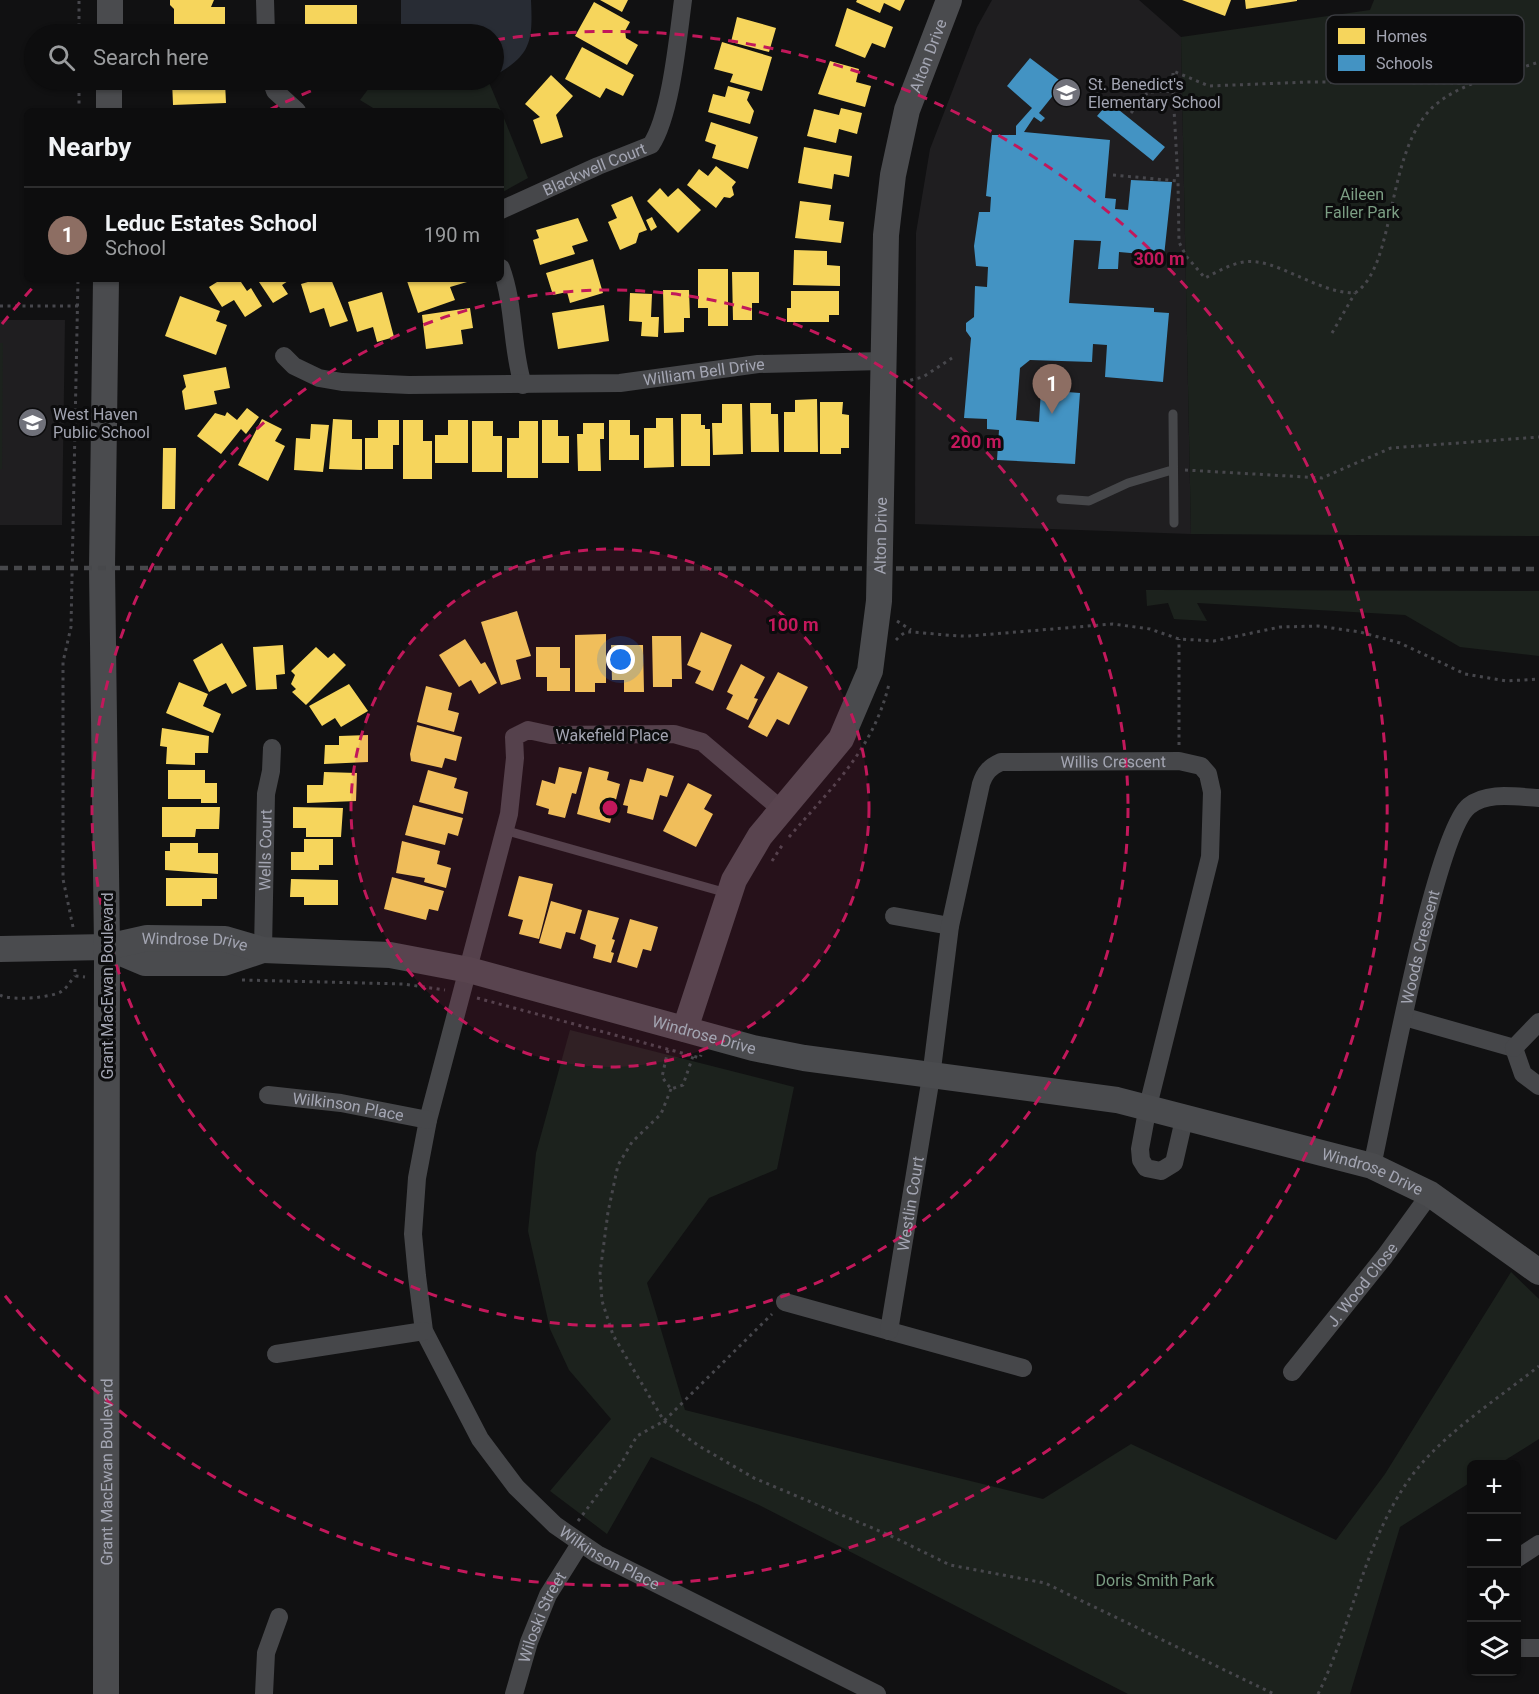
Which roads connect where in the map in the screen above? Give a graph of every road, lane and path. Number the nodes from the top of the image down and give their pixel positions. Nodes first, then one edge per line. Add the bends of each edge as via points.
1 (79, 0) edge
2 (110, 0) edge
3 (265, 0) edge
4 (683, 0) edge
5 (949, 0) edge
6 (79, 24) edge
7 (110, 24) edge
8 (266, 24) edge
9 (1539, 62) edge
10 (1524, 67) edge
11 (1326, 82) edge
12 (1472, 84) edge
13 (79, 90) edge
14 (109, 90) edge
15 (275, 90) edge
16 (1173, 91) junction
17 (79, 108) edge
18 (109, 108) edge
19 (294, 108) edge
20 (1131, 113) dead end
21 (1113, 175) dead end
22 (1178, 181) junction
23 (504, 209) edge
24 (504, 276) edge
25 (78, 282) edge
26 (106, 282) edge
27 (1355, 292) junction
28 (0, 306) edge
29 (78, 306) junction
30 (1332, 333) dead end
31 (284, 356) dead end
32 (952, 358) dead end
33 (883, 361) junction
34 (898, 383) dead end
35 (524, 385) junction
36 (1173, 414) dead end
37 (1539, 437) edge
38 (1172, 470) junction
39 (1061, 499) dead end
40 (1174, 523) dead end
41 (1179, 639) junction
42 (893, 643) dead end
43 (891, 675) dead end
44 (1539, 679) edge
45 (272, 748) dead end
46 (1179, 761) junction
47 (1539, 798) edge
48 (782, 810) junction
49 (504, 830) junction
50 (770, 864) dead end
51 (729, 893) junction
52 (894, 916) dead end
53 (950, 926) junction
54 (107, 947) junction
55 (75, 948) junction
56 (0, 949) edge
57 (263, 951) junction
58 (75, 976) junction
59 (107, 978) junction
60 (235, 980) dead end
61 (466, 982) junction
62 (0, 995) edge
63 (1405, 1017) junction
64 (1539, 1022) edge
65 (696, 1032) junction
66 (1514, 1048) junction
67 (668, 1050) junction
68 (693, 1056) junction
69 (931, 1077) junction
70 (1539, 1086) edge
71 (671, 1089) junction
72 (268, 1095) dead end
73 (1148, 1106) junction
74 (1185, 1115) junction
75 (428, 1120) junction
76 (1372, 1166) junction
77 (1430, 1194) junction
78 (1539, 1272) edge
79 (785, 1302) joint
80 (424, 1331) junction
81 (889, 1331) junction
82 (276, 1354) dead end
83 (1539, 1366) edge
84 (1023, 1368) dead end
85 (1292, 1372) dead end
86 (664, 1421) junction
87 (574, 1539) junction
88 (1539, 1544) edge
89 (1521, 1556) edge
90 (279, 1617) dead end
91 (1521, 1648) edge
92 (1539, 1648) edge
93 (106, 1694) edge
94 (264, 1694) edge
95 (514, 1694) edge
96 (877, 1694) edge
97 (1274, 1694) edge
98 (1318, 1694) edge

1 - 6 path
2 - 7 street
3 - 8 street
4 - 23 street, Blackwell Court via 679,43 661,123 651,146
5 - 33 street, Alton Drive via 908,110 893,175 886,236
9 - 10 path
11 - 16 path via 1209,86 1173,71
12 - 27 path via 1452,93 1419,122 1405,150 1378,256 1368,279
13 - 17 path
14 - 18 street
15 - 19 street
16 - 20 path via 1148,92
16 - 22 path
21 - 22 path
22 - 27 path via 1179,242 1205,278 1241,262 1261,262 1327,289
24 - 35 street via 510,292 516,361
25 - 29 path
26 - 54 street, Grant MacEwan Boulevard via 102,568
27 - 30 path
28 - 29 path
29 - 55 path via 71,627 63,662 63,879
31 - 35 street, William Bell Drive via 294,366 320,378 342,382
32 - 34 path via 922,377
33 - 35 street, William Bell Drive via 758,364 620,383
33 - 48 street, Alton Drive via 879,601 870,671 841,739
36 - 38 lane
37 - 38 path via 1391,448 1322,478
38 - 39 lane via 1128,483 1089,501
38 - 40 lane
41 - 42 path via 1150,629 1113,624 947,637 915,631 899,636
41 - 44 path via 1214,641 1280,627 1318,626 1400,643 1465,674 1506,681
41 - 46 path
43 - 50 path via 877,723 862,752
45 - 57 street, Wells Court via 266,794
46 - 53 street, Willis Crescent via 1001,762 992,766 981,784
46 - 73 street, Willis Crescent via 1201,766 1208,774 1212,792 1210,857
47 - 63 street, Woods Crescent via 1488,796 1467,807 1447,846
48 - 49 street, Wakefield Place via 702,742 688,736 551,735 528,730 514,736 515,761
48 - 51 street, Alton Drive via 760,836
49 - 51 lane
49 - 61 street, Wakefield Place
51 - 65 street, Alton Drive
52 - 53 street
53 - 69 street, Willis Crescent
54 - 55 street
54 - 57 street, Windrose Drive via 145,963 224,963
54 - 59 street, Grant MacEwan Boulevard
55 - 56 street
55 - 58 path
57 - 61 street, Windrose Drive via 390,955
58 - 59 path
58 - 62 path via 62,992 16,999
59 - 93 street, Grant MacEwan Boulevard
60 - 61 path
61 - 65 street, Windrose Drive
61 - 67 path
61 - 75 street, Wilkinson Place
63 - 66 street
63 - 76 street, Woods Crescent
64 - 66 street
65 - 68 path via 700,1058
65 - 69 street, Windrose Drive via 804,1058
66 - 70 street via 1523,1074
67 - 68 path
67 - 71 path via 662,1077
68 - 71 path via 683,1085
69 - 73 street, Windrose Drive via 1090,1095
69 - 81 street, Westlin Court
71 - 86 path via 661,1114 632,1142 618,1165 606,1221 600,1287 613,1335
72 - 75 street, Wilkinson Place via 341,1103
73 - 74 street, Windrose Drive
73 - 74 street via 1141,1160 1154,1171 1168,1169 1174,1163
74 - 76 street, Windrose Drive
75 - 80 street, Wilkinson Place via 417,1178 413,1234
76 - 77 street, Windrose Drive
77 - 78 street, Windrose Drive
77 - 85 street, J. Wood Close
79 - 81 street
79 - 86 path
80 - 82 street
80 - 87 street, Wilkinson Place via 480,1439 516,1487
81 - 84 street
83 - 98 path via 1444,1443 1406,1485 1375,1546
86 - 87 path via 637,1436
86 - 97 path via 754,1478 950,1565 1046,1583
87 - 95 street, Wiloski Street via 529,1642
87 - 96 street, Wilkinson Place
88 - 89 street
90 - 94 street via 266,1653
91 - 92 street

